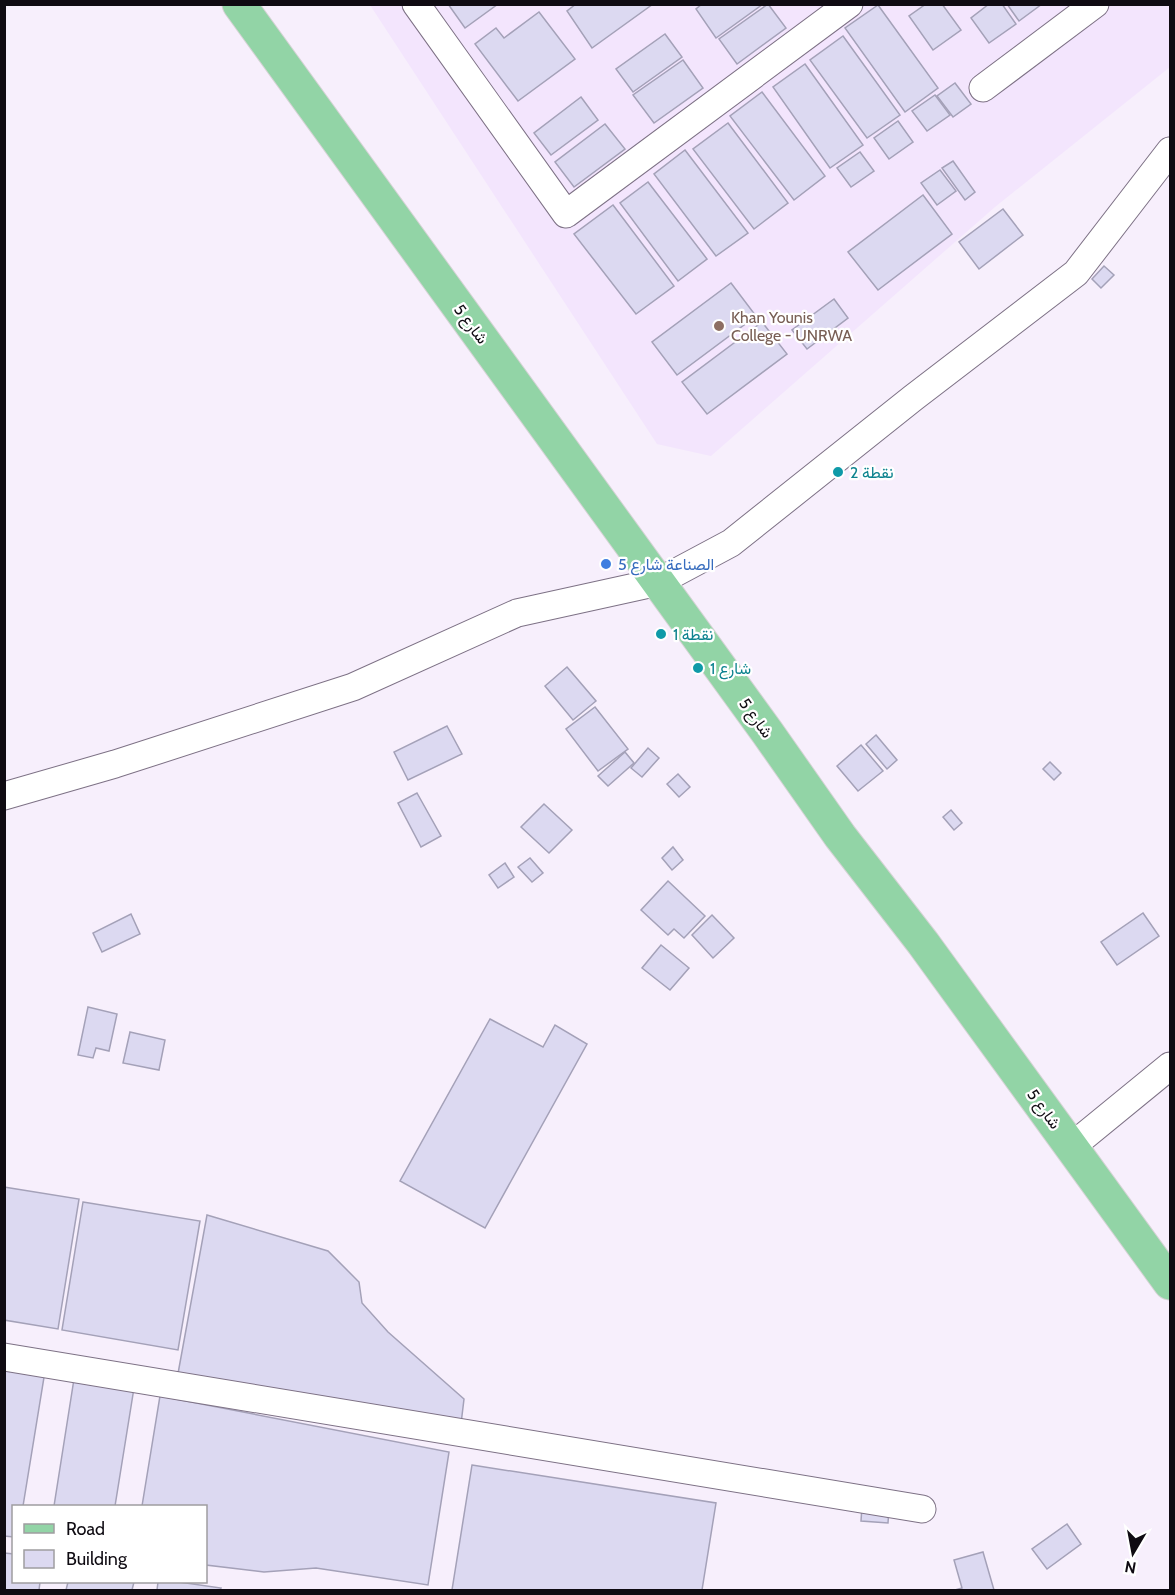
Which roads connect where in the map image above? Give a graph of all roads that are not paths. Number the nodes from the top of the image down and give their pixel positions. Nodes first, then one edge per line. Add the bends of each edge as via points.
1 (239, 4) edge
2 (416, 4) edge
3 (849, 4) edge
4 (1095, 4) edge
5 (983, 88) dead end
6 (1170, 151) edge
7 (658, 582) junction
8 (4, 796) edge
9 (1170, 1066) edge
10 (1071, 1146) junction
11 (1170, 1283) edge
12 (4, 1357) edge
13 (922, 1509) dead end

1 - 7 main road, شارع 5
2 - 3 street via 566,214
4 - 5 street
6 - 7 street via 1076,273 731,543
7 - 8 street via 517,613 353,687
7 - 10 main road, شارع 5 via 840,836
9 - 10 street
10 - 11 main road, شارع 5
12 - 13 street

